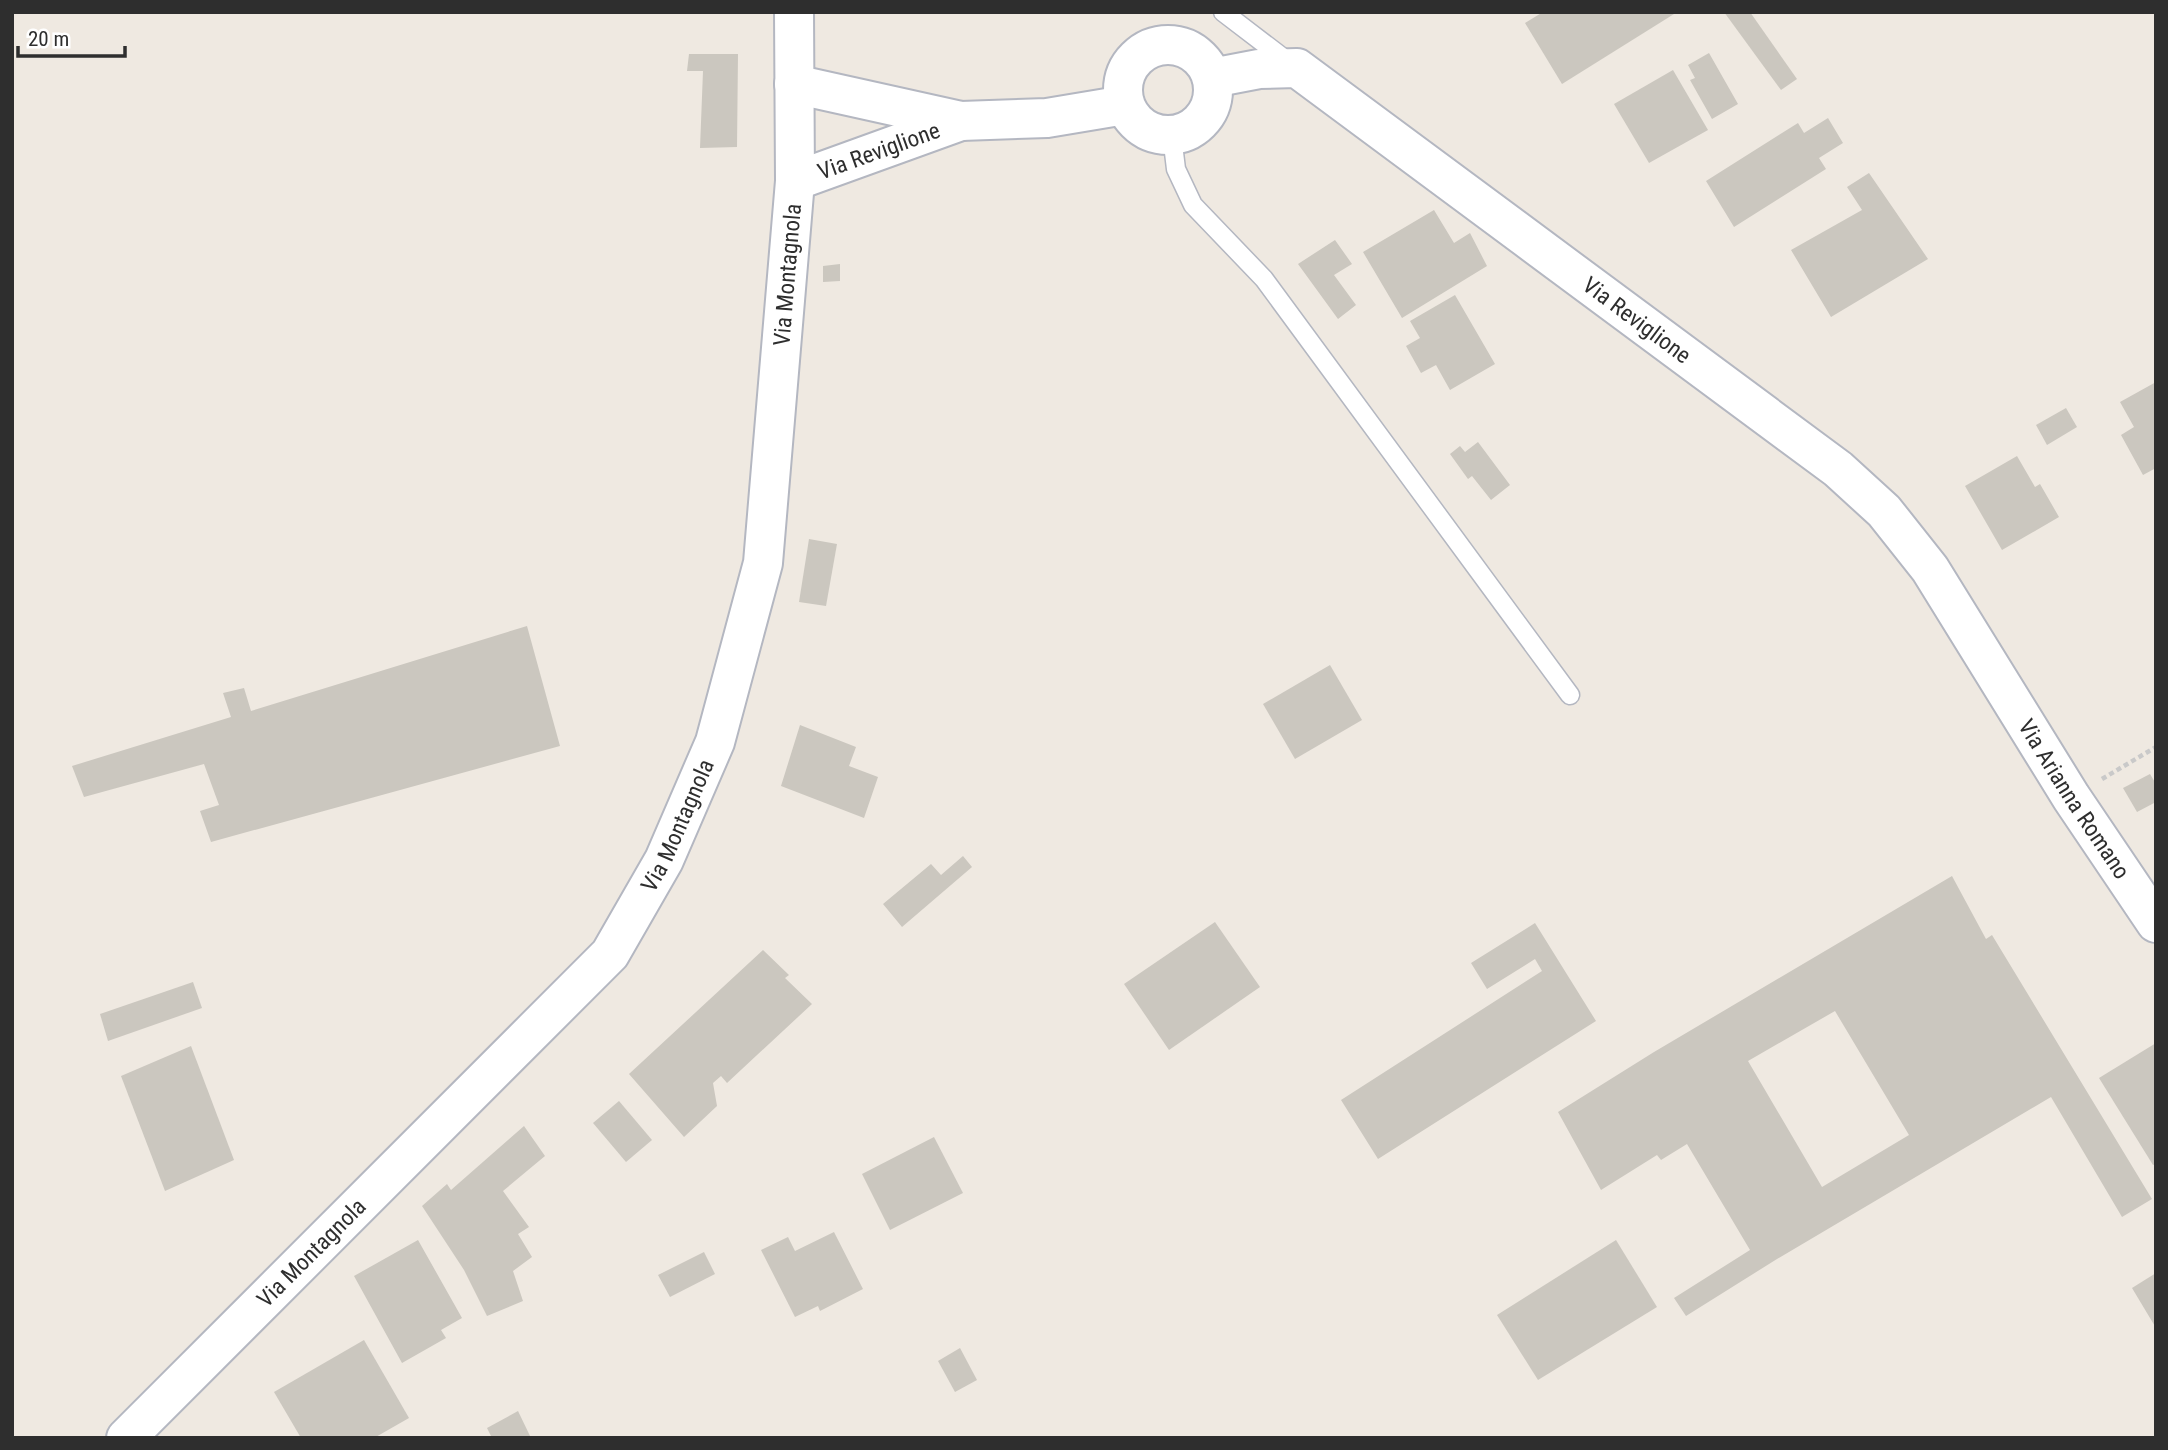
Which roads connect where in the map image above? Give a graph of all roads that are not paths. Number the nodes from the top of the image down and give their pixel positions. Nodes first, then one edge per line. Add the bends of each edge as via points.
1 (794, 12) edge
2 (1223, 12) edge
3 (1297, 68) junction
4 (1212, 78) junction
5 (794, 84) junction
6 (1125, 105) junction
7 (961, 121) junction
8 (1172, 136) junction
9 (795, 181) junction
10 (1997, 674) joint
11 (1570, 695) dead end
12 (2156, 923) edge
13 (126, 1438) edge

1 - 5 street, Via Montagnola
2 - 3 lane
3 - 4 street
3 - 10 street, Via Reviglione via 1838,469 1884,512 1930,569
4 - 6 street via 1206,65 1183,47 1155,47 1142,53 1129,70 1123,90
4 - 8 street via 1214,91 1205,116 1185,133
5 - 7 street, Via Reviglione
5 - 9 street, Via Montagnola
6 - 7 street, Via Reviglione via 1047,118
6 - 8 street via 1138,125
7 - 9 street, Via Reviglione
8 - 11 lane via 1177,169 1193,205 1264,279
9 - 13 street, Via Montagnola via 763,563 715,742 664,860 610,954
10 - 12 street, Via Arianna Romano via 2071,797

